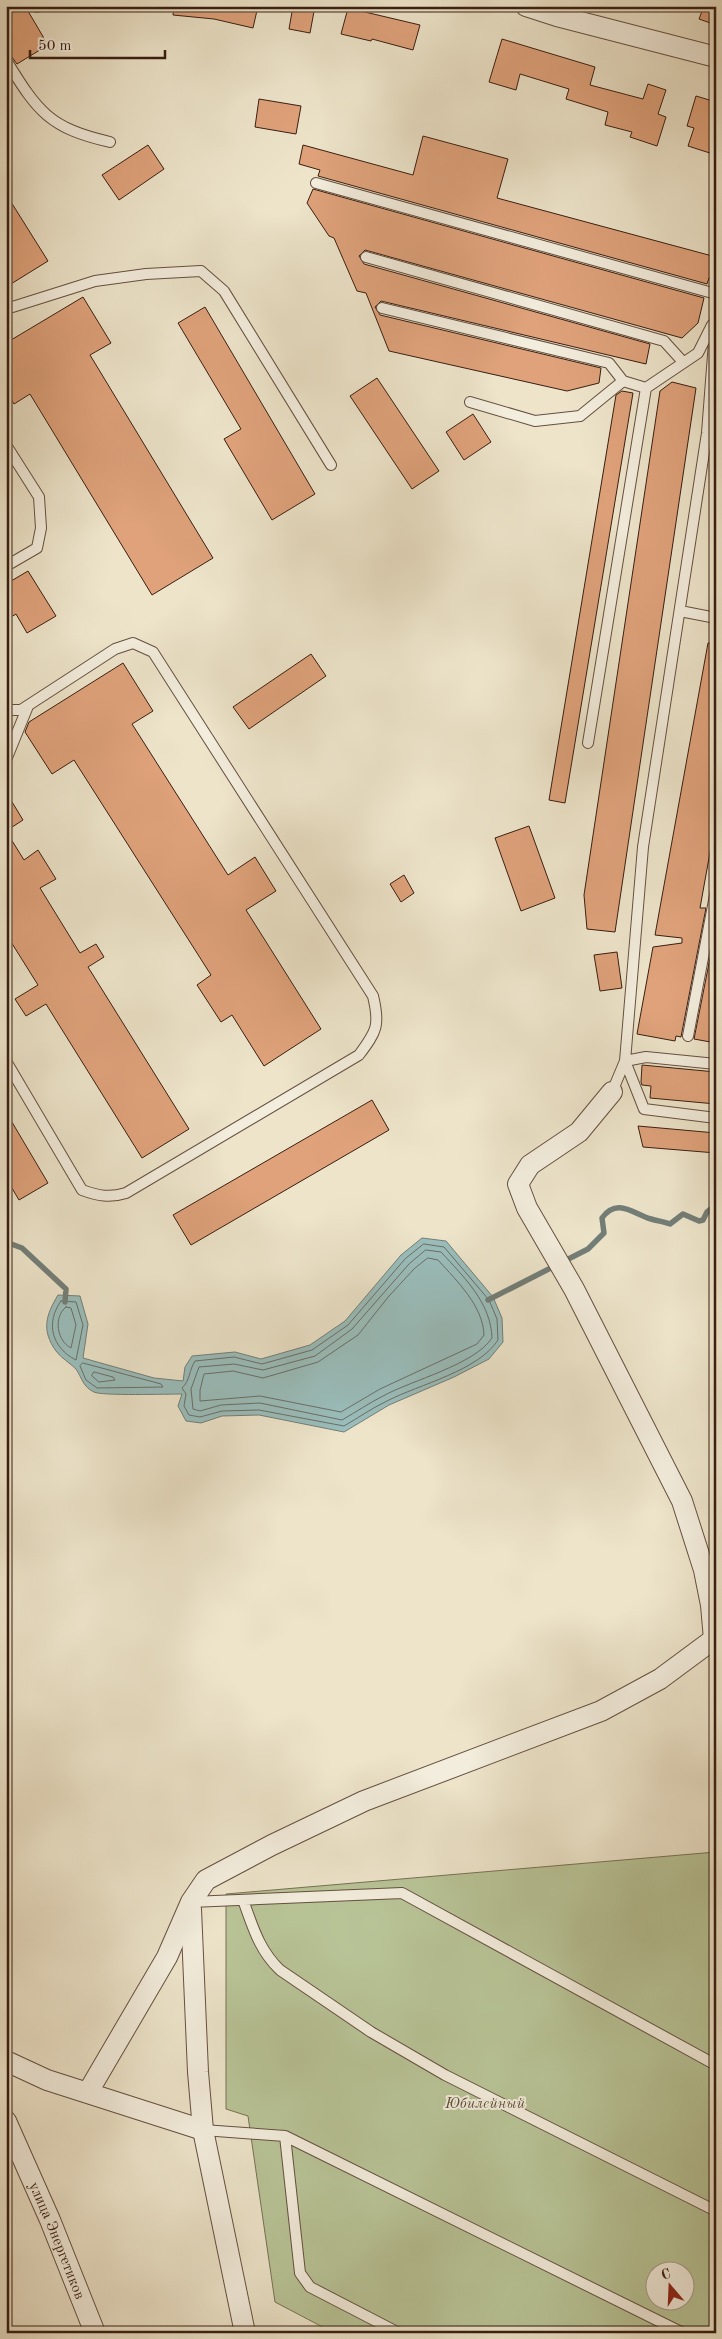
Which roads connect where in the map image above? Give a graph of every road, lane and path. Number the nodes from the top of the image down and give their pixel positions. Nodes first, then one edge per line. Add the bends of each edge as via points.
1 (526, 6) edge
2 (716, 57) edge
3 (6, 60) edge
4 (110, 142) dead end
5 (316, 183) dead end
6 (366, 256) dead end
7 (716, 294) edge
8 (382, 308) dead end
9 (6, 309) edge
10 (715, 318) edge
11 (683, 362) junction
12 (623, 381) junction
13 (646, 388) junction
14 (470, 402) dead end
15 (6, 445) edge
16 (331, 465) dead end
17 (6, 566) edge
18 (680, 611) junction
19 (716, 618) edge
20 (28, 706) junction
21 (6, 710) edge
22 (588, 743) dead end
23 (6, 760) edge
24 (716, 890) edge
25 (688, 1036) dead end
26 (6, 1061) edge
27 (625, 1061) junction
28 (716, 1064) edge
29 (612, 1092) joint
30 (716, 1118) edge
31 (715, 1638) edge
32 (243, 1900) junction
33 (191, 1902) junction
34 (6, 2061) edge
35 (716, 2065) edge
36 (88, 2092) junction
37 (6, 2121) edge
38 (203, 2130) junction
39 (284, 2136) junction
40 (716, 2211) edge
41 (95, 2333) edge
42 (245, 2333) edge
43 (399, 2333) edge
44 (683, 2333) edge

1 - 2 street
3 - 4 lane via 47,118 81,135
5 - 7 lane
6 - 11 lane via 664,341
8 - 12 lane via 609,364
9 - 16 lane via 96,282 146,274 201,271 224,291
10 - 11 lane via 698,352
10 - 18 lane via 706,433
11 - 13 lane
12 - 13 lane
12 - 14 lane via 580,416 535,421
13 - 22 lane
15 - 17 lane via 39,498 41,528 37,548
18 - 19 lane
18 - 27 lane via 643,847
20 - 21 lane via 22,710
20 - 23 lane
20 - 26 lane via 115,649 133,644 153,652 373,996 378,1018 375,1034 359,1055 126,1193 115,1196 99,1196 82,1190
24 - 25 lane
27 - 28 lane via 646,1057
27 - 29 lane
27 - 30 lane via 644,1109
29 - 31 street via 579,1132 530,1165 518,1184 527,1208 574,1289 682,1500 704,1570
31 - 33 street via 660,1679 602,1711 364,1801 272,1844 206,1880
32 - 33 lane
32 - 35 lane via 402,1893
32 - 40 lane via 267,1958 371,2032 445,2075
33 - 36 street via 167,1957
33 - 38 street
34 - 36 street via 47,2080
36 - 38 street
37 - 41 street, улица Энергетиков
38 - 39 lane
38 - 42 street
39 - 43 lane via 300,2273 310,2287
39 - 44 lane

